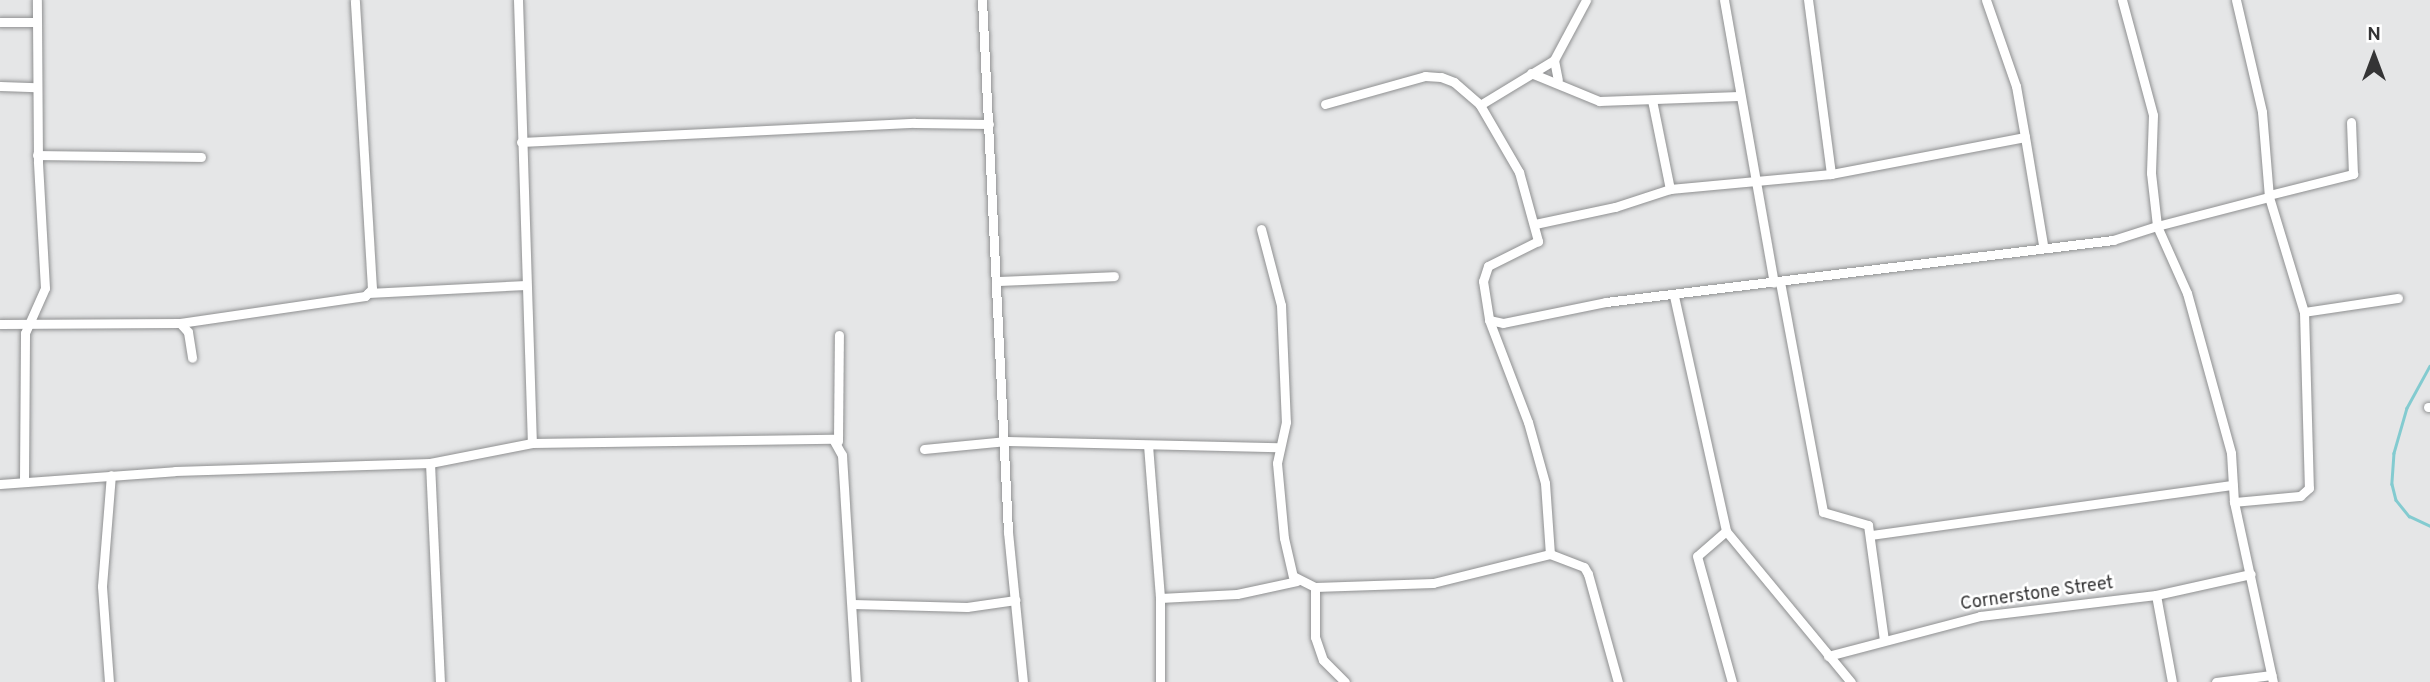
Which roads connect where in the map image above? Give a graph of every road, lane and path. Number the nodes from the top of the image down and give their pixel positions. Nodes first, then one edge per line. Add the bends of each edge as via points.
1 (37, 0) edge
2 (355, 0) edge
3 (518, 0) edge
4 (982, 0) edge
5 (1587, 0) edge
6 (1724, 0) edge
7 (1808, 0) edge
8 (1986, 0) edge
9 (2122, 0) edge
10 (2236, 0) edge
11 (0, 22) edge
12 (37, 22) junction
13 (1554, 60) junction
14 (1531, 73) junction
15 (1558, 80) junction
16 (0, 86) edge
17 (36, 87) junction
18 (1739, 96) junction
19 (1652, 100) junction
20 (1325, 104) dead end
21 (1480, 105) junction
22 (2351, 122) dead end
23 (989, 124) junction
24 (2025, 137) junction
25 (522, 142) junction
26 (37, 155) junction
27 (201, 157) dead end
28 (1831, 174) junction
29 (1755, 180) junction
30 (1670, 189) junction
31 (2269, 196) junction
32 (1535, 224) junction
33 (2157, 226) junction
34 (1261, 229) dead end
35 (2043, 245) junction
36 (1114, 276) dead end
37 (997, 281) junction
38 (1777, 283) junction
39 (526, 285) junction
40 (369, 293) junction
41 (1674, 296) junction
42 (2398, 298) dead end
43 (2304, 312) junction
44 (1489, 320) junction
45 (30, 323) junction
46 (180, 323) junction
47 (1503, 323) junction
48 (0, 324) edge
49 (839, 335) dead end
50 (1496, 341) junction
51 (192, 358) dead end
52 (838, 441) junction
53 (1007, 441) junction
54 (532, 443) junction
55 (1148, 445) junction
56 (1278, 447) junction
57 (924, 449) dead end
58 (430, 463) junction
59 (111, 475) junction
60 (24, 481) junction
61 (0, 484) edge
62 (2232, 485) junction
63 (2234, 502) junction
64 (1726, 531) junction
65 (1871, 536) junction
66 (1550, 554) junction
67 (2251, 574) junction
68 (1297, 580) junction
69 (1315, 587) junction
70 (2156, 596) junction
71 (1160, 598) junction
72 (1015, 600) junction
73 (853, 604) junction
74 (1884, 639) junction
75 (1828, 656) junction
76 (2273, 678) edge
77 (109, 682) edge
78 (440, 682) edge
79 (856, 682) edge
80 (1023, 682) edge
81 (1160, 682) edge
82 (1345, 682) edge
83 (1618, 682) edge
84 (1732, 682) edge
85 (1851, 682) edge
86 (2172, 682) edge
87 (2216, 682) edge

1 - 12 street
2 - 40 street
3 - 25 street
4 - 23 street via 980,38
5 - 13 street
6 - 18 street
7 - 28 street
8 - 24 street via 2016,86
9 - 33 street via 2153,115 2151,173
10 - 31 street via 2262,112
11 - 12 street
12 - 17 street
13 - 14 street
13 - 15 street
14 - 15 street
14 - 21 street
15 - 19 street via 1588,99
16 - 17 street
17 - 26 street
18 - 19 street
18 - 29 street
19 - 30 street
20 - 21 street via 1433,76 1454,82
21 - 32 street via 1519,172
22 - 31 street via 2353,174
23 - 25 street via 915,123
23 - 37 street
24 - 28 street
24 - 35 street
25 - 39 street
26 - 27 street
26 - 45 street via 45,288
28 - 29 street
29 - 30 street
29 - 38 street
30 - 32 street via 1615,207
31 - 33 street
31 - 43 street
32 - 44 street via 1537,243 1485,270
33 - 35 street via 2113,240
33 - 62 street via 2195,318 2231,453
34 - 56 street via 1281,304 1286,422
35 - 38 street
36 - 37 street
37 - 53 street
38 - 41 street
38 - 65 street via 1823,512 1862,521
39 - 40 street
39 - 54 street
40 - 46 street
41 - 47 street via 1606,302
41 - 64 street
42 - 43 street
43 - 63 street via 2309,488 2300,496
44 - 47 street
44 - 50 street
45 - 46 street
45 - 48 street
45 - 60 street via 25,333 22,383
46 - 51 street via 188,332
47 - 50 street
49 - 52 street
50 - 66 street via 1528,422 1545,483
52 - 54 street
52 - 73 street
53 - 55 street
53 - 57 street
53 - 72 street via 1007,532
54 - 58 street
55 - 56 street
55 - 71 street
56 - 68 street via 1284,538 1288,565
58 - 59 street
58 - 78 street
59 - 60 street
59 - 77 street via 102,586
60 - 61 street
62 - 63 street
62 - 65 street
63 - 67 street
64 - 75 street
64 - 84 street via 1697,556
65 - 74 street
66 - 69 street via 1433,583
66 - 83 street via 1584,567 1588,574
67 - 70 street, Cornerstone Street
67 - 76 street
68 - 69 street
68 - 71 street via 1237,594
69 - 82 street via 1315,637 1323,660
70 - 74 street, Cornerstone Street via 1980,616
70 - 86 street
71 - 81 street
72 - 73 street via 967,607
72 - 80 street
73 - 79 street
74 - 75 street, Cornerstone Street
75 - 85 street
76 - 87 street

